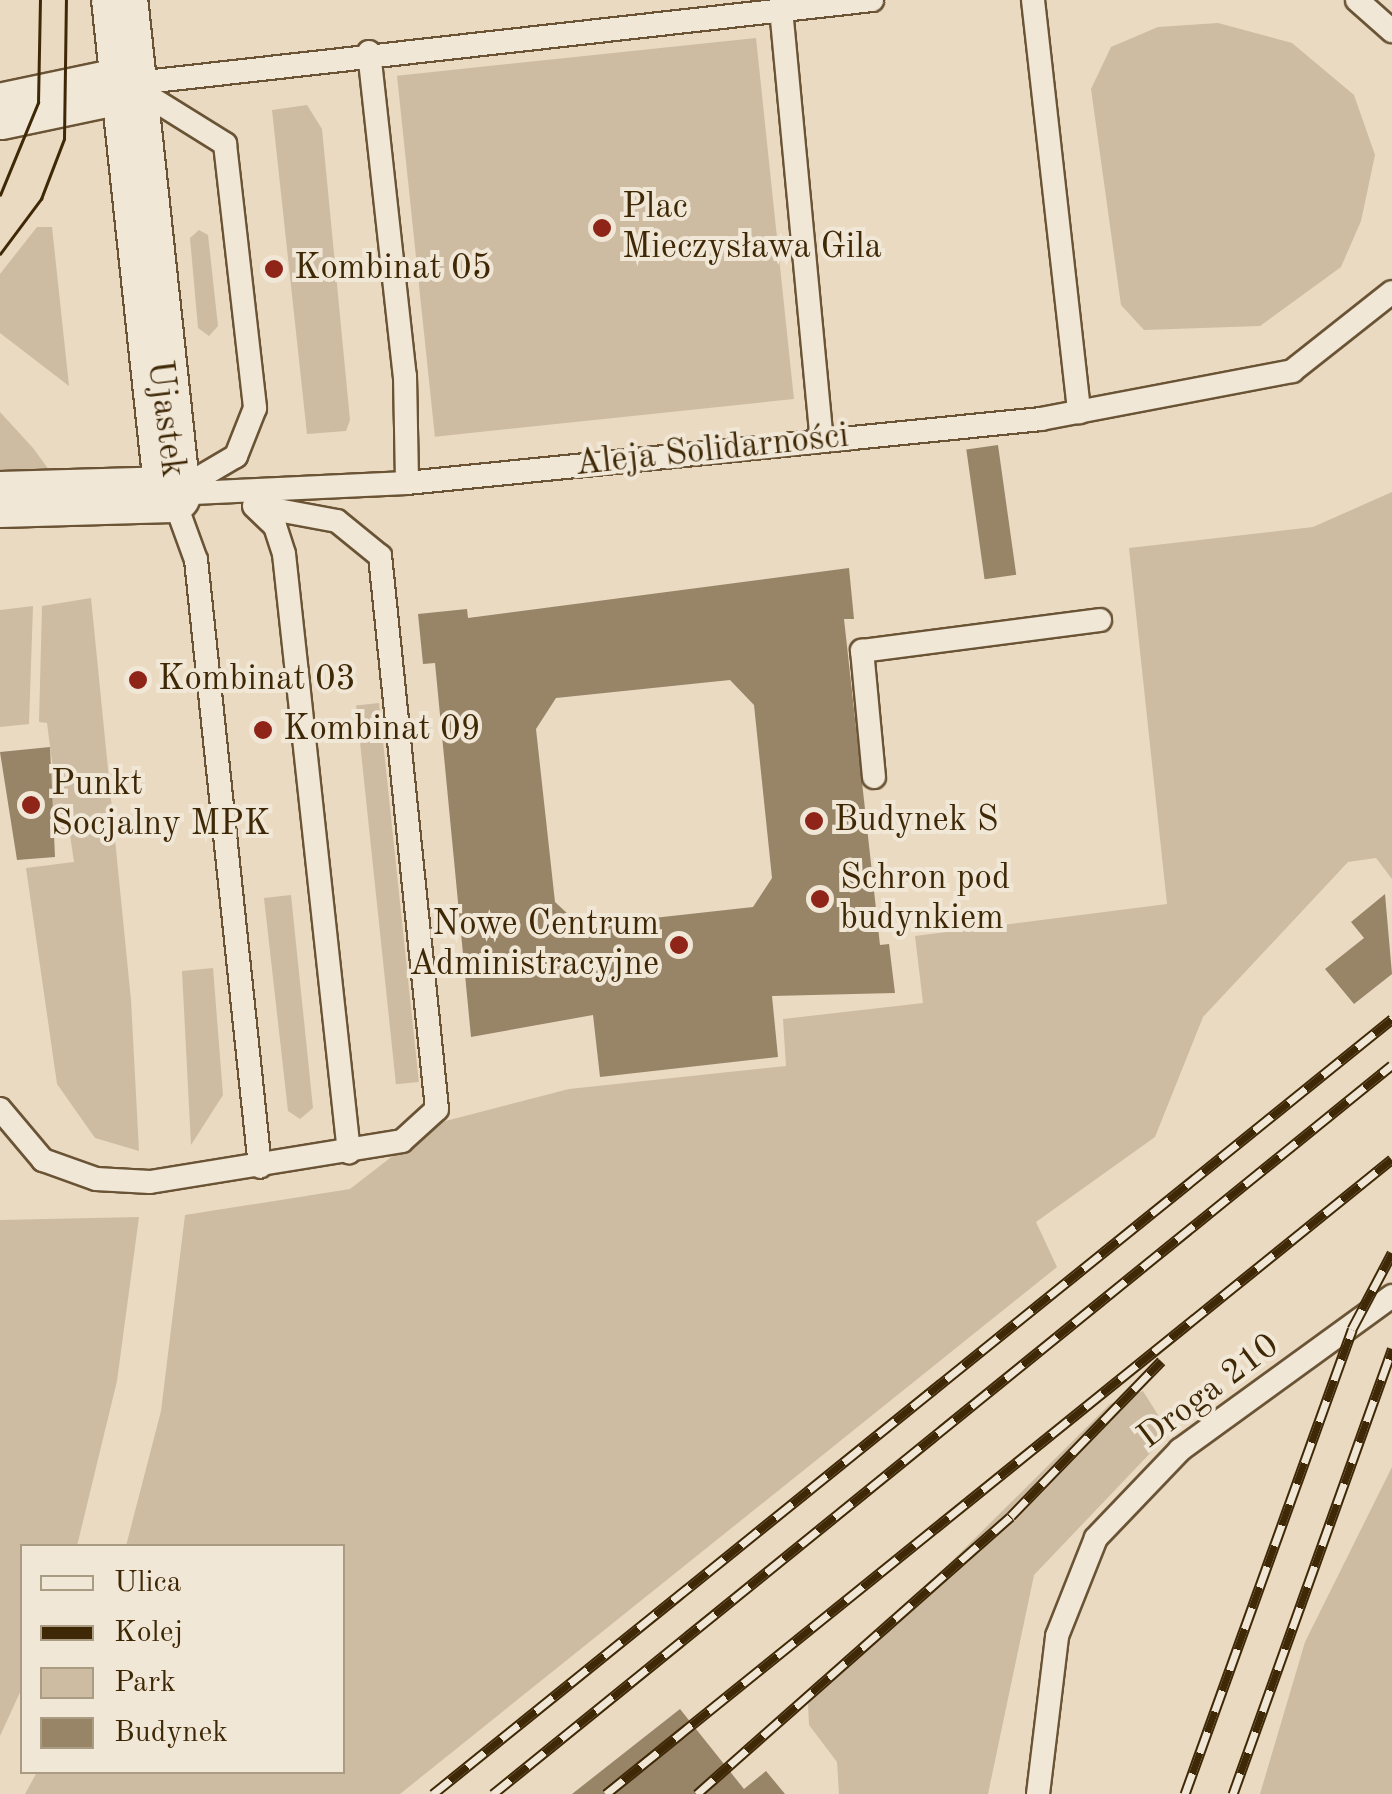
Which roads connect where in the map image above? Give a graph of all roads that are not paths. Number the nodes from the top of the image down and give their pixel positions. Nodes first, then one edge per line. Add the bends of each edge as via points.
1 (118, 0) edge
2 (872, 0) edge
3 (1032, 0) edge
4 (1363, 1) edge
5 (781, 9) junction
6 (1392, 31) edge
7 (369, 52) junction
8 (128, 84) junction
9 (0, 111) edge
10 (1392, 292) edge
11 (1079, 412) junction
12 (822, 440) junction
13 (407, 483) junction
14 (172, 494) junction
15 (0, 499) edge
16 (256, 506) junction
17 (1100, 620) dead end
18 (874, 777) dead end
19 (0, 1109) edge
20 (349, 1152) junction
21 (260, 1166) junction
22 (1392, 1296) edge
23 (1038, 1794) edge

1 - 8 street, Ujastek
2 - 5 lane
3 - 11 lane
4 - 6 lane
5 - 7 lane
5 - 12 lane
7 - 8 lane
7 - 13 lane via 404,376
8 - 9 street
8 - 14 street, Ujastek
8 - 14 lane, Ujastek via 225,144 255,408 236,456
10 - 11 lane, Aleja Solidarności via 1292,371
11 - 12 lane, Aleja Solidarności
12 - 13 lane, Aleja Solidarności
13 - 14 lane, Aleja Solidarności
14 - 15 street, Aleja Solidarności
14 - 16 lane
14 - 21 lane via 196,560
16 - 20 lane via 284,554
16 - 20 lane via 336,521 383,564 440,1099 413,1135
17 - 18 lane via 862,651
19 - 21 lane via 43,1160 96,1179 150,1182
20 - 21 lane
22 - 23 lane, Droga 210 via 1180,1450 1096,1538 1057,1636

